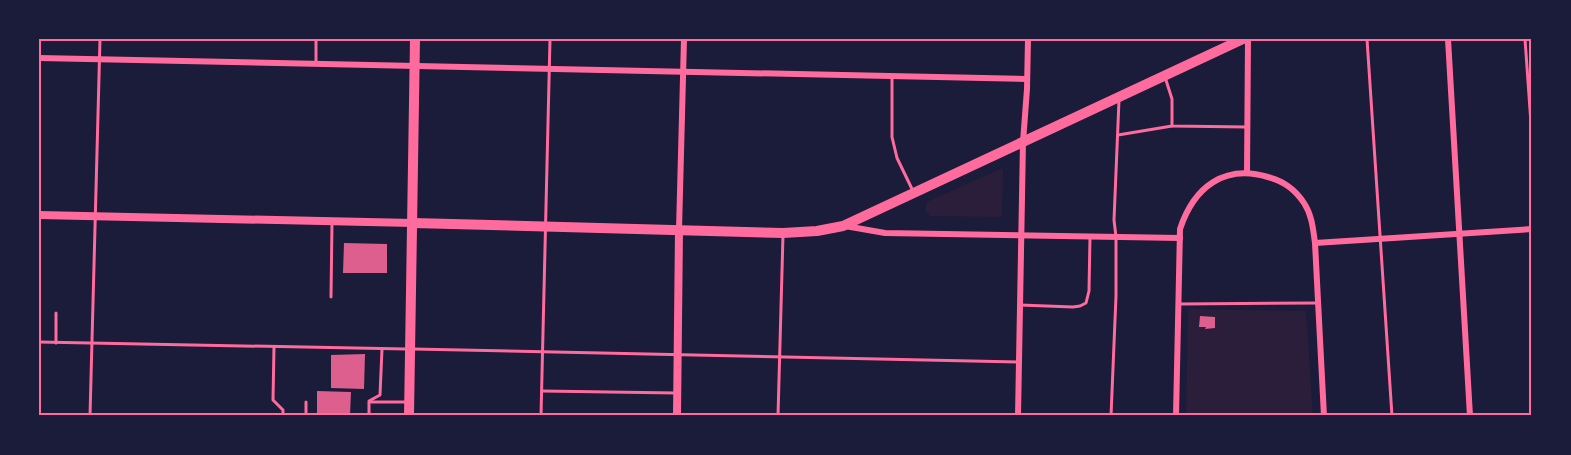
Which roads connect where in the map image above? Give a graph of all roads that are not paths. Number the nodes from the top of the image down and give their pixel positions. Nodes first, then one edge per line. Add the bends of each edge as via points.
1 (100, 39) edge
2 (316, 39) edge
3 (416, 39) edge
4 (550, 39) edge
5 (684, 39) edge
6 (1028, 39) edge
7 (1243, 39) edge
8 (1248, 39) edge
9 (1367, 39) edge
10 (1448, 39) edge
11 (1525, 39) edge
12 (39, 58) edge
13 (99, 60) junction
14 (316, 63) junction
15 (415, 66) junction
16 (549, 70) junction
17 (683, 72) junction
18 (1164, 75) junction
19 (892, 76) junction
20 (1027, 79) junction
21 (1119, 96) junction
22 (1172, 126) junction
23 (1248, 128) junction
24 (1119, 135) junction
25 (1532, 138) edge
26 (1023, 142) junction
27 (1247, 173) junction
28 (914, 192) junction
29 (39, 215) edge
30 (95, 216) junction
31 (332, 221) junction
32 (413, 223) junction
33 (843, 226) junction
34 (546, 227) junction
35 (1532, 229) edge
36 (680, 230) junction
37 (783, 232) junction
38 (1459, 233) junction
39 (1022, 235) junction
40 (1090, 237) junction
41 (1116, 237) junction
42 (1180, 238) junction
43 (1380, 239) junction
44 (1315, 243) junction
45 (331, 297) dead end
46 (1317, 303) junction
47 (1178, 304) junction
48 (1020, 305) junction
49 (56, 313) dead end
50 (39, 342) edge
51 (56, 343) junction
52 (92, 344) junction
53 (274, 347) junction
54 (382, 349) junction
55 (410, 349) junction
56 (542, 352) junction
57 (678, 356) junction
58 (778, 358) junction
59 (1020, 362) junction
60 (542, 391) junction
61 (678, 393) junction
62 (306, 402) dead end
63 (369, 402) junction
64 (409, 402) junction
65 (90, 416) edge
66 (283, 416) edge
67 (306, 416) edge
68 (369, 416) edge
69 (409, 416) edge
70 (541, 416) edge
71 (677, 416) edge
72 (778, 416) edge
73 (1018, 416) edge
74 (1111, 416) edge
75 (1176, 416) edge
76 (1324, 416) edge
77 (1392, 416) edge
78 (1470, 416) edge

1 - 13 lane
2 - 14 lane
3 - 15 main road
4 - 16 lane
5 - 17 street
6 - 20 street
7 - 18 main road
8 - 23 street
9 - 43 lane
10 - 38 street
11 - 25 lane
12 - 13 street
13 - 14 street
13 - 30 lane
14 - 15 street
15 - 16 street
15 - 32 main road
16 - 17 street
16 - 34 lane
17 - 19 street
17 - 36 street
18 - 21 main road
18 - 22 lane via 1173,99
19 - 20 street
19 - 28 lane via 892,137 897,158
20 - 26 street
21 - 24 lane
21 - 26 main road
22 - 23 lane
22 - 24 lane
23 - 27 street
24 - 41 lane
26 - 28 main road
26 - 39 street
27 - 42 street via 1227,175 1198,195 1187,210
27 - 44 street via 1278,180 1297,193 1312,220
28 - 33 main road
29 - 30 street
30 - 31 street
30 - 52 lane
31 - 32 street
31 - 45 lane
32 - 34 main road
32 - 55 main road
33 - 37 main road
33 - 39 street via 885,232
34 - 36 main road
34 - 56 lane
35 - 38 street
36 - 37 main road
36 - 57 street
37 - 58 lane
38 - 43 street
38 - 78 street
39 - 40 street
39 - 48 street
40 - 41 street
40 - 48 lane via 1086,303 1073,307
41 - 42 street
41 - 74 lane
42 - 47 street
43 - 44 street
43 - 77 lane
44 - 46 street
46 - 47 lane
46 - 76 street
47 - 75 street
48 - 59 street
49 - 51 lane
50 - 51 lane
51 - 52 lane
52 - 53 lane
52 - 65 lane
53 - 54 lane
53 - 66 lane via 273,400 283,410
54 - 55 lane
54 - 63 lane via 380,395
55 - 56 lane
55 - 64 main road
56 - 57 lane
56 - 60 lane
57 - 58 lane
57 - 61 street
58 - 59 lane
58 - 72 lane
59 - 73 street
60 - 61 lane
60 - 70 lane
61 - 71 street
62 - 67 lane
63 - 64 lane
63 - 68 lane
64 - 69 main road

